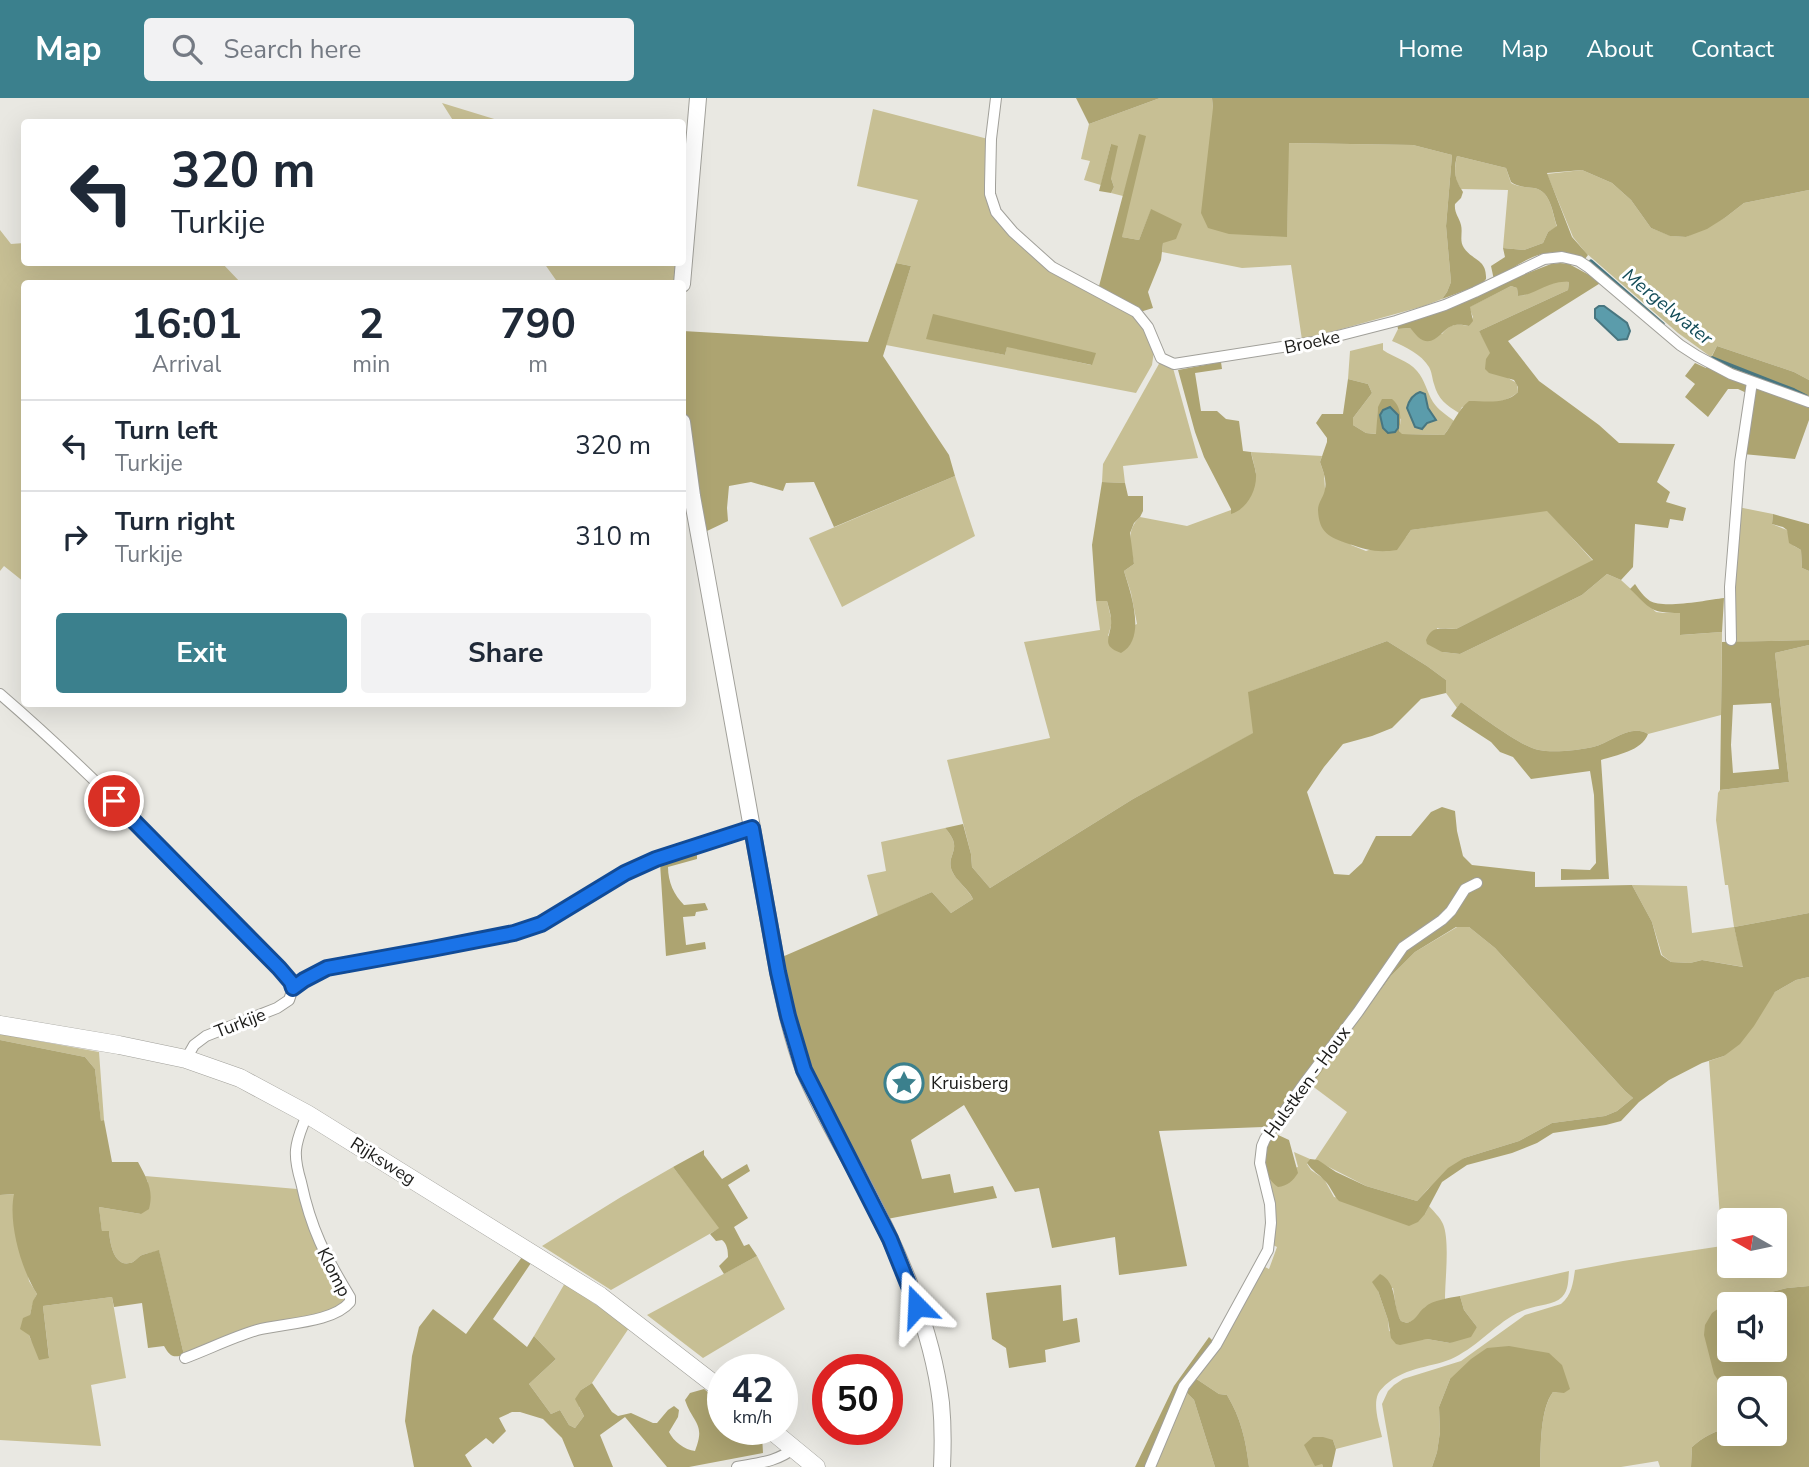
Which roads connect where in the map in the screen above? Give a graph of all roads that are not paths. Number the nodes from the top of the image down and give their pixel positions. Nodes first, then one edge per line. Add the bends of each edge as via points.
1 (698, 98) edge
2 (996, 98) edge
3 (686, 238) edge
4 (1752, 382) junction
5 (1809, 402) edge
6 (686, 450) edge
7 (1731, 640) dead end
8 (0, 694) edge
9 (752, 828) junction
10 (1477, 883) dead end
11 (293, 988) junction
12 (0, 1025) edge
13 (186, 1059) junction
14 (307, 1114) junction
15 (185, 1358) dead end
16 (707, 1379) edge
17 (790, 1445) edge
18 (794, 1448) junction
19 (737, 1467) edge
20 (816, 1467) edge
21 (943, 1467) edge
22 (1150, 1467) edge

1 - 3 main road
2 - 4 street, Broeke via 990,185 996,212 1052,267 1136,312 1148,327 1159,355 1169,363 1347,335 1432,309 1544,259 1562,257 1599,274 1680,345
4 - 5 street, Broeke
4 - 7 street via 1740,462 1730,587
6 - 9 main road
8 - 11 street via 49,736 178,865
9 - 11 street, Turkije via 625,873 541,924 488,939 327,968
9 - 21 main road via 778,972 801,1060 890,1239 917,1306 938,1384
10 - 22 street, Hulstken - Houx via 1465,889 1442,920 1403,947 1265,1139 1260,1163 1270,1204 1268,1250 1216,1345 1184,1385
11 - 13 street, Turkije via 289,1000 277,1008 198,1041
12 - 13 main road, Rijksweg
13 - 14 main road, Rijksweg via 240,1078
14 - 15 street, Klomp via 295,1158 303,1194 316,1236 351,1302 321,1318 257,1331
14 - 16 main road, Rijksweg via 600,1296
17 - 18 main road
18 - 19 street via 781,1458
18 - 20 main road

